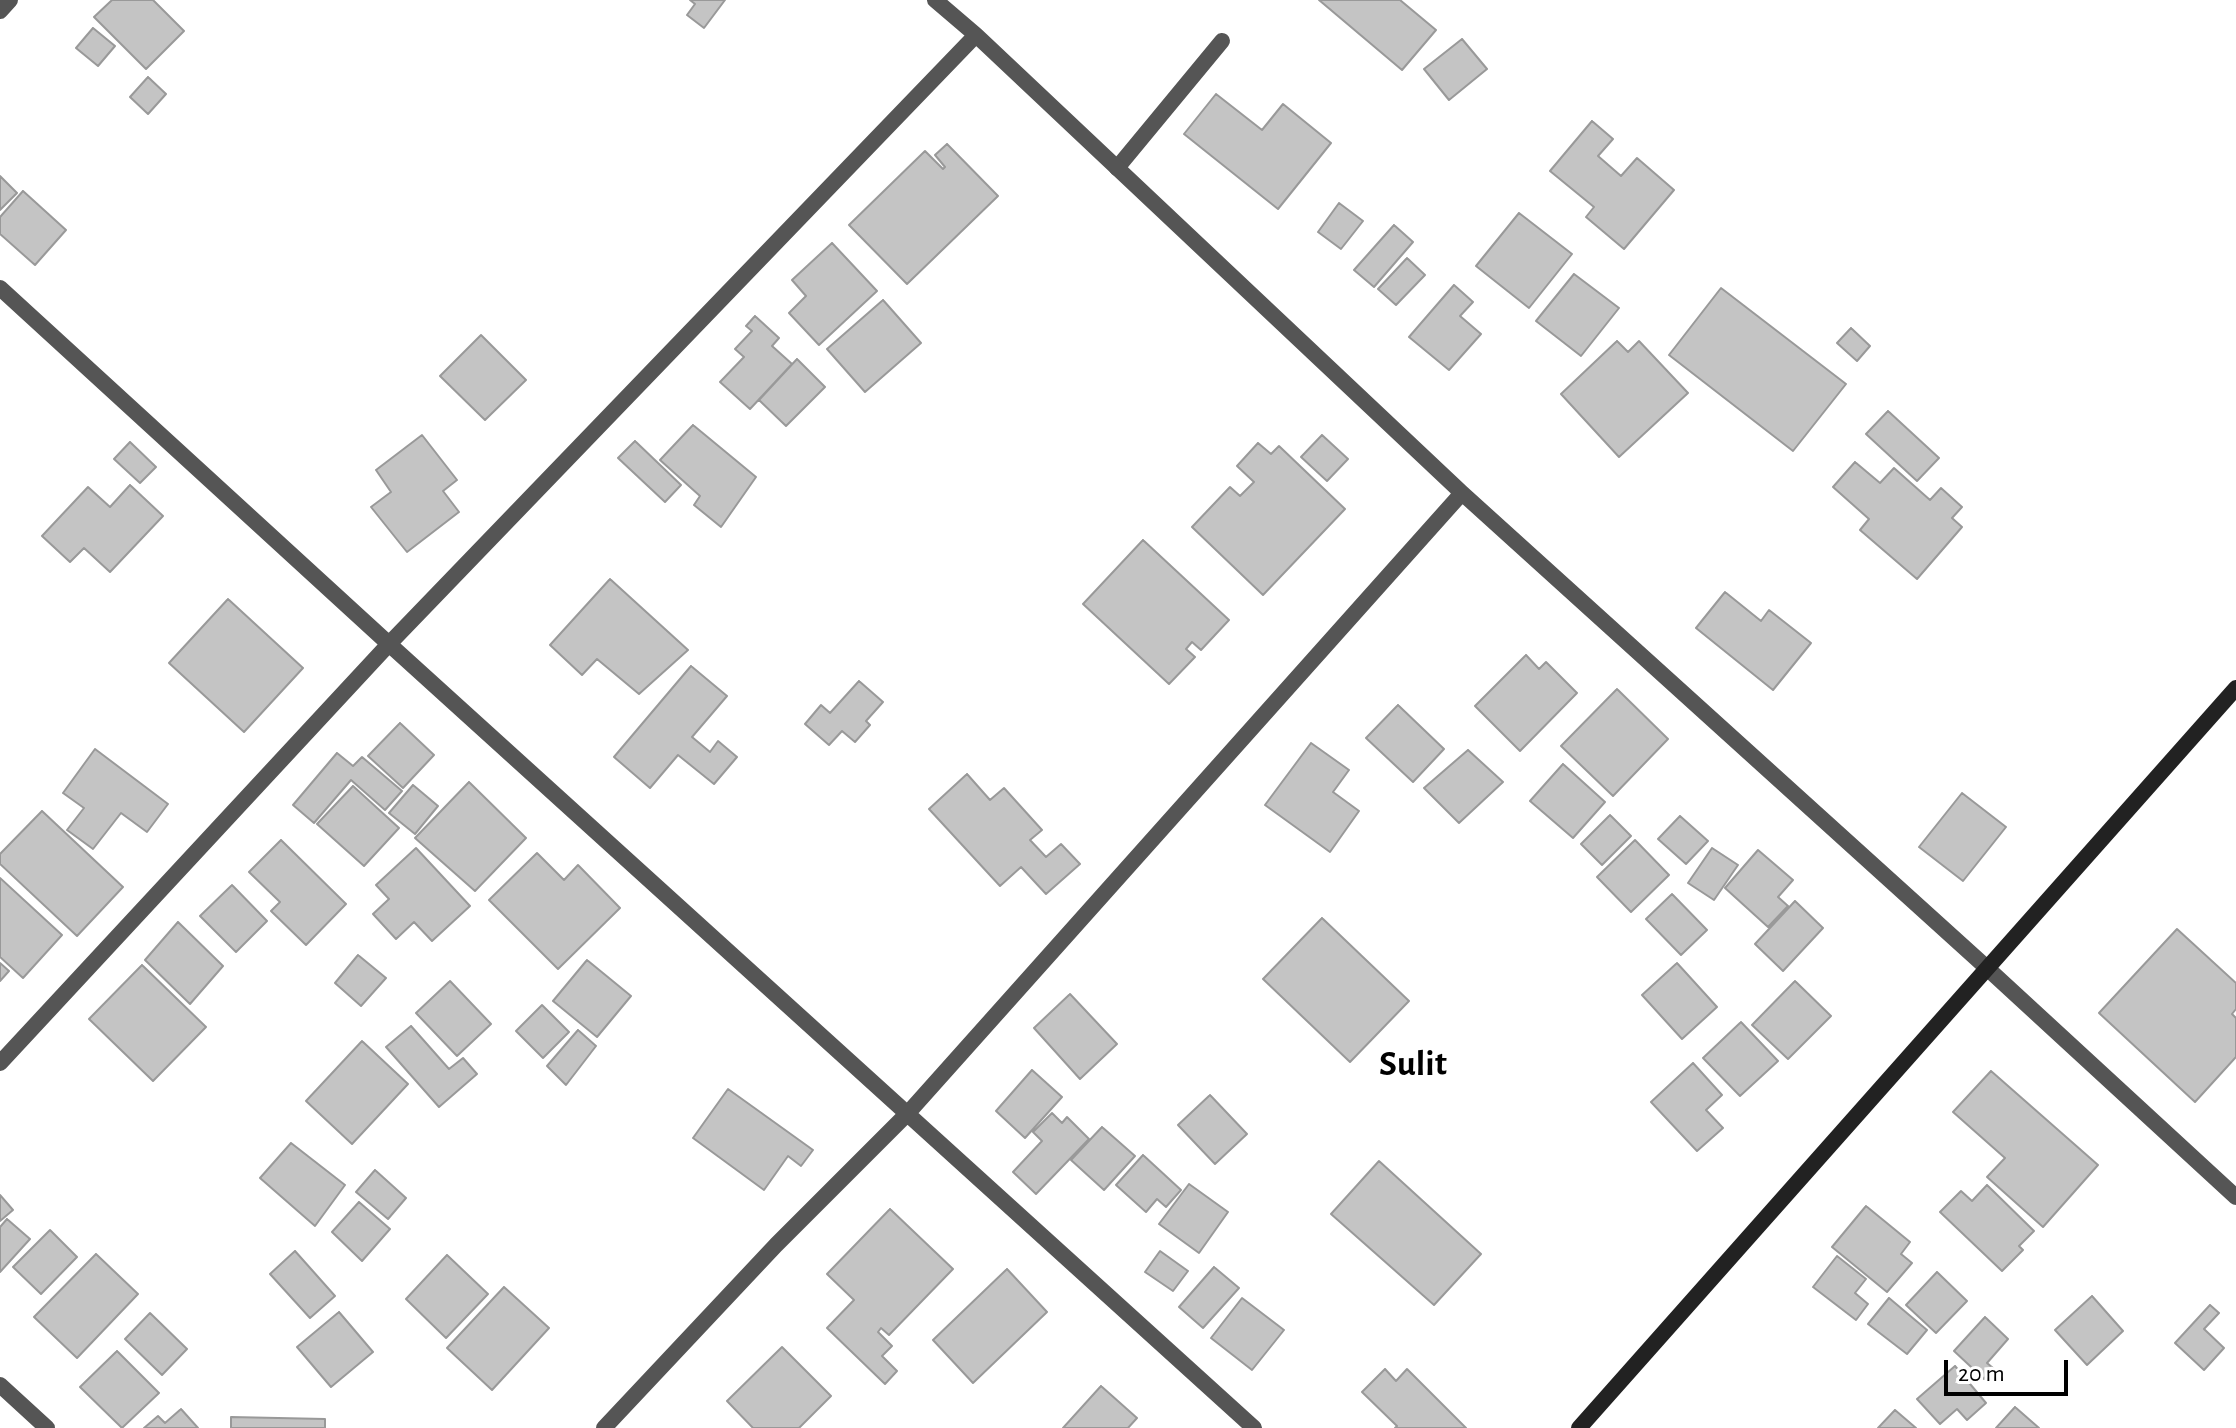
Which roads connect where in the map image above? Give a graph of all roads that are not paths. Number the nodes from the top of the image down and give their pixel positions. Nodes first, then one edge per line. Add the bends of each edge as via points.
1 (10, 0) edge
2 (935, 0) edge
3 (0, 11) edge
4 (976, 35) junction
5 (1222, 41) dead end
6 (1117, 168) junction
7 (0, 288) edge
8 (1462, 493) junction
9 (389, 644) junction
10 (2236, 688) edge
11 (1987, 968) junction
12 (0, 1063) edge
13 (908, 1113) junction
14 (2236, 1197) edge
15 (0, 1385) edge
16 (47, 1428) edge
17 (604, 1428) edge
18 (1254, 1428) edge
19 (1579, 1428) edge

1 - 3 street
2 - 4 street
4 - 6 street
4 - 9 street
5 - 6 street
6 - 8 street
7 - 9 street
8 - 11 street
8 - 13 street
9 - 12 street
9 - 13 street
10 - 11 street
11 - 14 street
11 - 19 street
13 - 17 street
13 - 18 street
15 - 16 street

